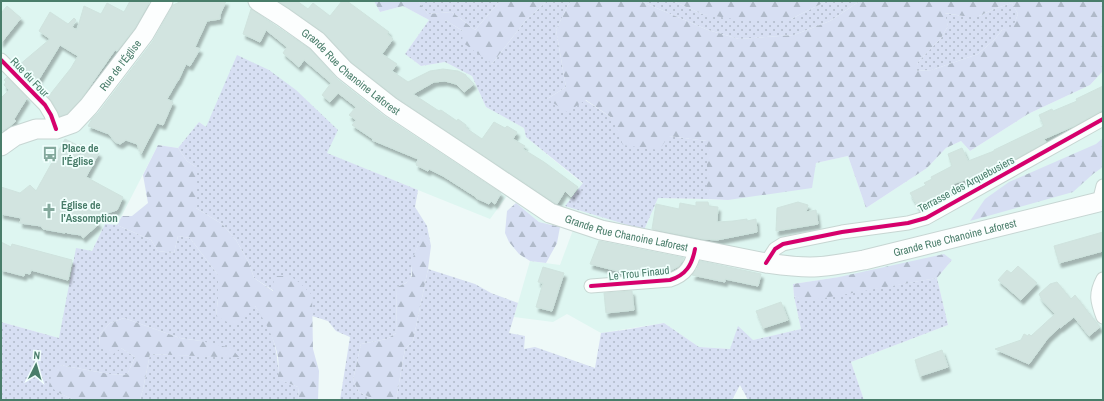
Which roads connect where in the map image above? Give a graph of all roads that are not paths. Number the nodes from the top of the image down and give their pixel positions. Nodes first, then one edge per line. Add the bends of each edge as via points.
1 (258, 1) edge
2 (162, 2) edge
3 (1, 60) edge
4 (1103, 118) edge
5 (65, 126) junction
6 (1, 146) edge
7 (1102, 196) edge
8 (695, 249) junction
9 (766, 263) junction
10 (1103, 279) edge
11 (591, 286) dead end
12 (1103, 317) edge

1 - 8 main road, Grande Rue Chanoine Laforest via 317,41 344,70 391,108 550,213 601,230
2 - 5 main road, Rue de l'Église via 144,34 89,106
3 - 5 street, Rue du Four via 45,105 51,115
4 - 9 street, Terrasse des Arquebusiers via 926,218 783,244 775,249
5 - 6 main road via 36,129 15,136
7 - 9 main road, Grande Rue Chanoine Laforest via 864,260 810,267
8 - 9 main road, Grande Rue Chanoine Laforest
8 - 11 street, Le Trou Finaud via 690,266 684,273 670,280
10 - 12 street via 1098,289 1098,302

